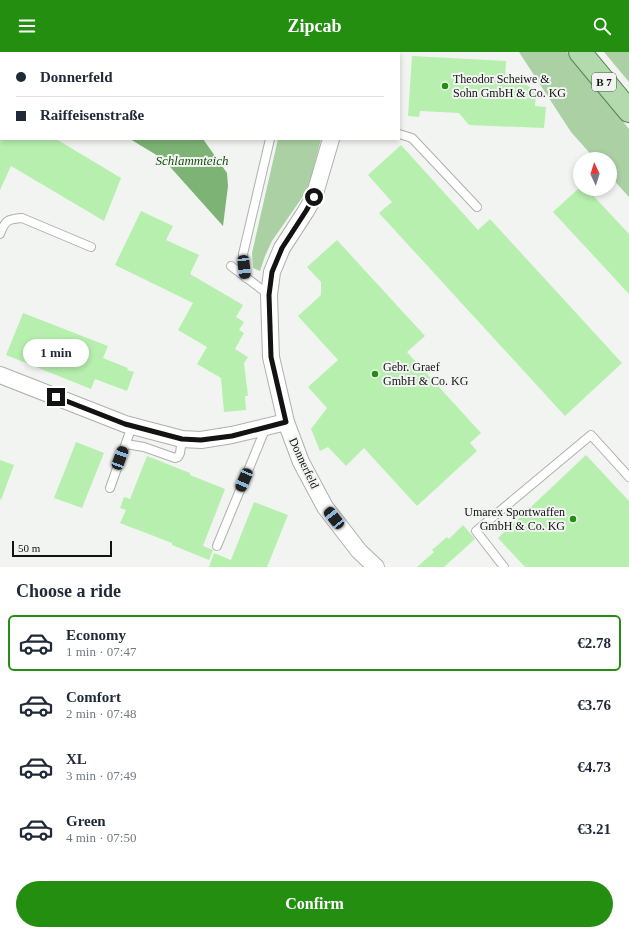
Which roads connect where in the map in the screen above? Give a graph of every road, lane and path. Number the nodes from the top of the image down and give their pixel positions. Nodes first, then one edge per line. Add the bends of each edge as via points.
1 (580, 52) edge
2 (629, 111) edge
3 (400, 134) edge
4 (270, 140) edge
5 (331, 140) edge
6 (477, 207) dead end
7 (3, 221) edge
8 (0, 234) edge
9 (91, 247) dead end
10 (230, 266) dead end
11 (246, 278) junction
12 (269, 295) junction
13 (0, 375) edge
14 (286, 422) junction
15 (132, 426) junction
16 (266, 427) junction
17 (182, 439) junction
18 (126, 444) junction
19 (629, 476) edge
20 (110, 488) dead end
21 (217, 546) dead end
22 (376, 567) edge
23 (504, 567) edge

1 - 2 main road, B 7
3 - 6 lane via 412,138
4 - 11 lane via 243,254
5 - 12 street, Donnerfeld via 314,197 282,248 272,272
7 - 8 lane
7 - 9 lane via 22,218
10 - 11 lane
11 - 12 lane
12 - 14 street, Donnerfeld via 271,357
13 - 15 street
14 - 16 street
14 - 22 street, Donnerfeld via 301,462 325,507 359,551
15 - 17 street
15 - 18 lane
16 - 17 street via 232,436 201,440
16 - 21 lane
17 - 18 lane via 180,453 175,458 144,447
18 - 20 lane
19 - 23 lane via 591,435 476,531

